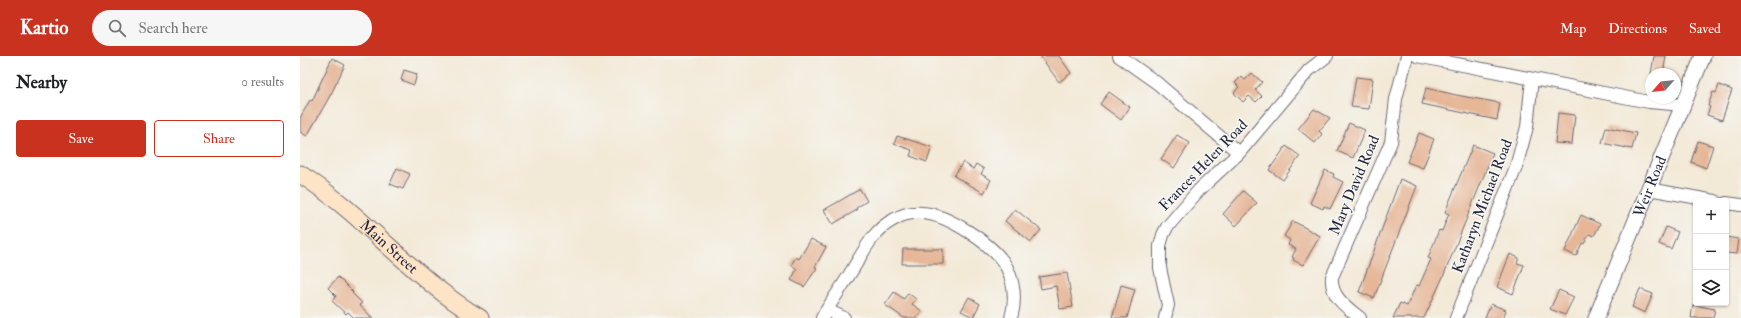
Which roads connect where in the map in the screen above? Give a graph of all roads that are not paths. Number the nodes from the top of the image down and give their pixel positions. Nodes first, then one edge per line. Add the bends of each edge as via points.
1 (1120, 56) edge
2 (1327, 56) edge
3 (1407, 56) edge
4 (1417, 56) edge
5 (1703, 56) edge
6 (1532, 79) junction
7 (1683, 105) junction
8 (1239, 153) junction
9 (300, 174) edge
10 (1649, 189) junction
11 (1698, 198) edge
12 (1729, 203) edge
13 (1741, 205) edge
14 (825, 314) edge
15 (480, 318) edge
16 (844, 318) edge
17 (1010, 318) edge
18 (1165, 318) edge
19 (1360, 318) edge
20 (1456, 318) edge
21 (1596, 318) edge

1 - 8 street via 1157,83
2 - 8 street, Frances Helen Road via 1309,70
3 - 19 street, Mary David Road via 1396,99 1391,142 1332,277 1338,299
4 - 6 street
5 - 7 street, Weir Road
6 - 7 street via 1650,102
6 - 20 street, Katharyn Michael Road via 1527,127 1516,167
7 - 10 street, Weir Road
8 - 18 street, Frances Helen Road via 1199,190 1163,235 1160,268 1168,305
9 - 15 main road, Main Street via 315,183 447,296
10 - 11 street
10 - 21 street, Weir Road
12 - 13 street
14 - 16 street
14 - 17 street via 882,227 902,216 921,212 939,217 961,228 998,256 1006,266 1014,291

